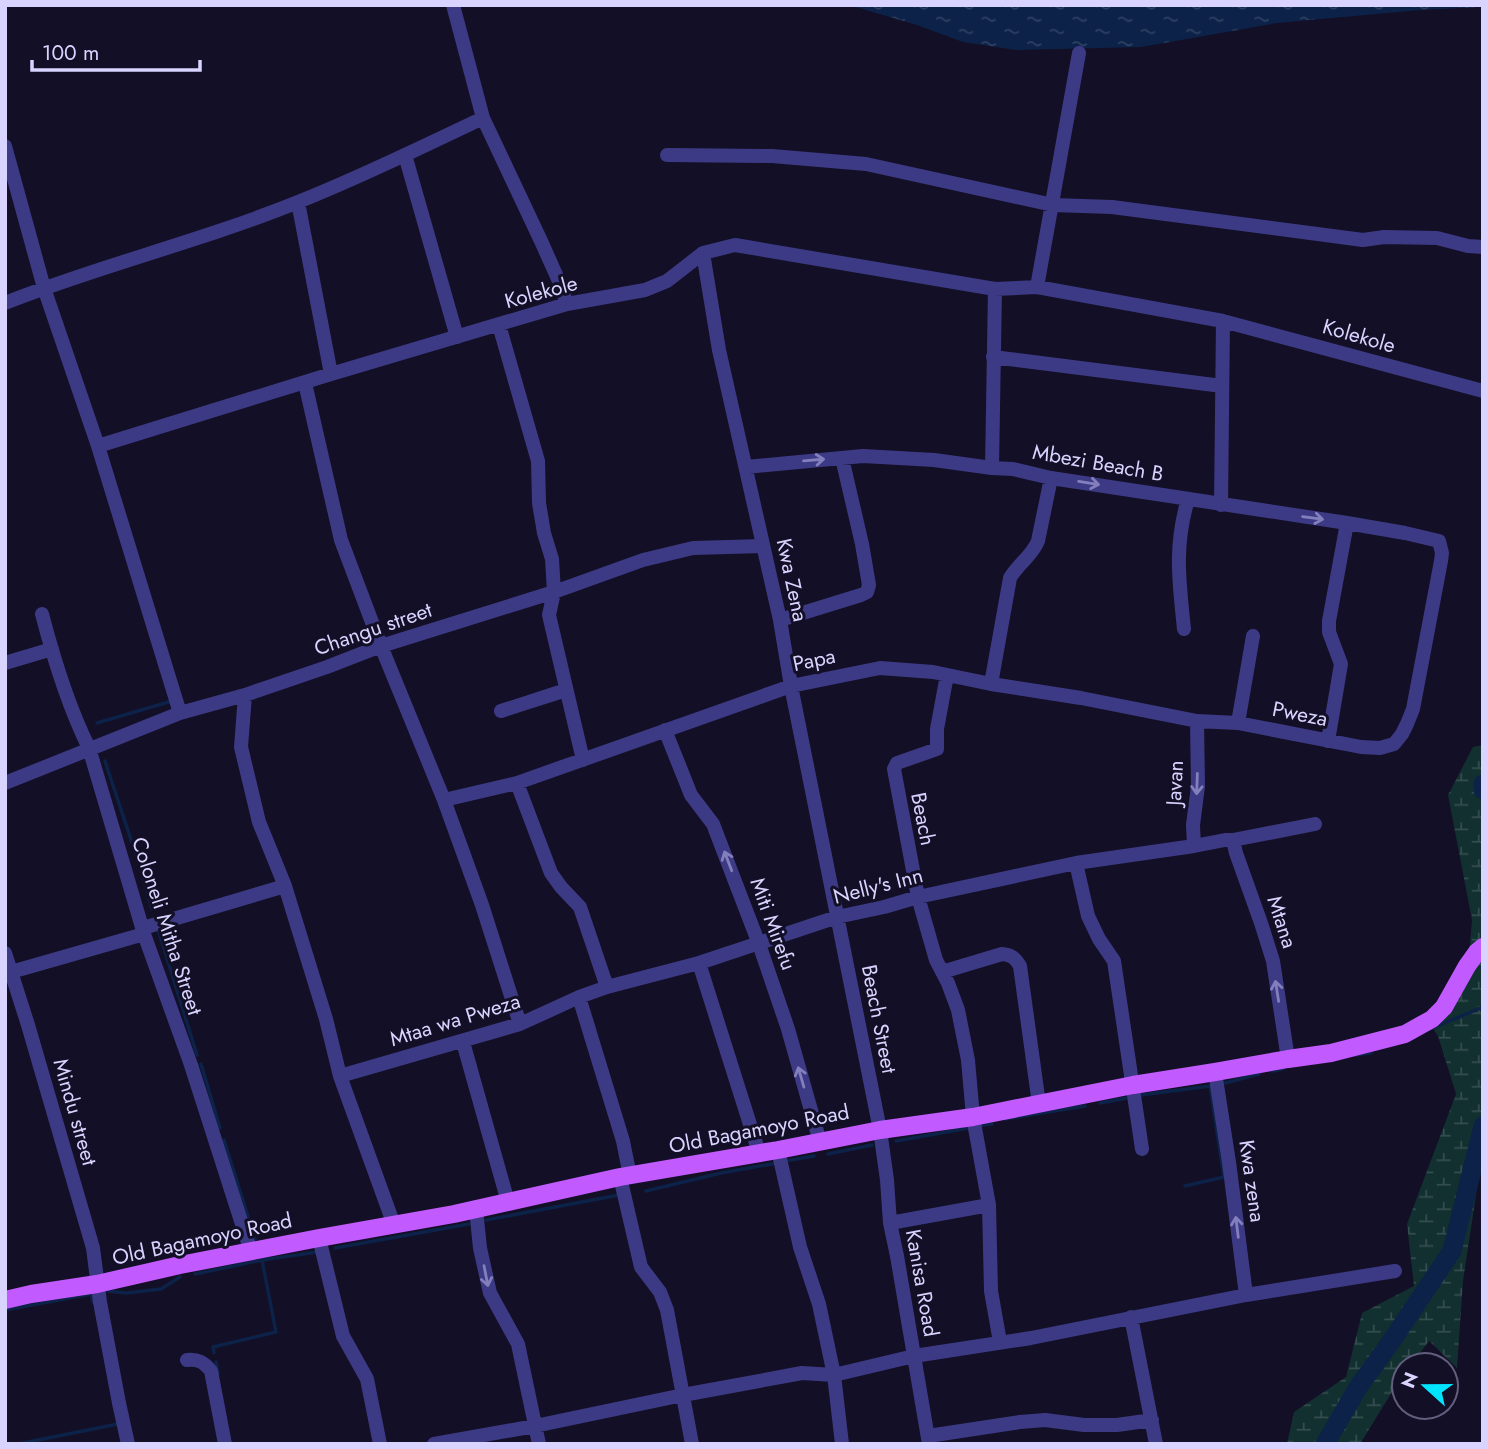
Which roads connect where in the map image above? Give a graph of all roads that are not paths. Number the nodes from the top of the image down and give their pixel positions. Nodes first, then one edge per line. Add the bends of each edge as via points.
1 (453, 5) edge
2 (1080, 53) dead end
3 (483, 118) junction
4 (5, 146) edge
5 (405, 155) junction
6 (667, 155) dead end
7 (298, 202) junction
8 (1053, 205) junction
9 (1483, 247) edge
10 (703, 253) junction
11 (1037, 287) junction
12 (44, 288) junction
13 (995, 289) junction
14 (5, 303) edge
15 (567, 304) junction
16 (1223, 321) junction
17 (499, 325) junction
18 (457, 337) junction
19 (993, 357) junction
20 (331, 374) junction
21 (305, 383) junction
22 (1222, 386) junction
23 (1483, 391) edge
24 (98, 446) junction
25 (842, 458) junction
26 (747, 467) junction
27 (992, 468) junction
28 (1051, 478) junction
29 (1188, 499) junction
30 (1221, 505) junction
31 (1347, 523) junction
32 (1439, 541) joint
33 (763, 546) junction
34 (554, 592) junction
35 (42, 614) dead end
36 (780, 620) junction
37 (1184, 629) dead end
38 (1252, 636) dead end
39 (381, 646) junction
40 (52, 649) junction
41 (5, 663) edge
42 (947, 676) junction
43 (991, 684) junction
44 (791, 686) junction
45 (566, 690) junction
46 (245, 695) junction
47 (501, 711) dead end
48 (180, 713) junction
49 (1197, 721) junction
50 (1238, 723) junction
51 (665, 730) junction
52 (1328, 741) junction
53 (89, 748) junction
54 (583, 760) junction
55 (5, 783) edge
56 (517, 783) junction
57 (443, 800) junction
58 (1315, 824) dead end
59 (1233, 840) junction
60 (1194, 846) junction
61 (1076, 863) junction
62 (285, 886) junction
63 (918, 897) junction
64 (837, 917) junction
65 (143, 931) junction
66 (759, 944) junction
67 (1483, 947) edge
68 (5, 953) edge
69 (699, 963) junction
70 (11, 972) junction
71 (942, 972) junction
72 (607, 987) junction
73 (579, 997) junction
74 (520, 1024) junction
75 (463, 1042) junction
76 (1288, 1059) junction
77 (1215, 1072) junction
78 (340, 1076) junction
79 (1133, 1086) junction
80 (1039, 1104) junction
81 (973, 1117) junction
82 (880, 1130) junction
83 (820, 1142) junction
84 (1142, 1149) dead end
85 (778, 1150) junction
86 (759, 1153) junction
87 (625, 1177) junction
88 (508, 1202) junction
89 (989, 1205) junction
90 (476, 1209) junction
91 (890, 1223) junction
92 (394, 1225) junction
93 (319, 1238) junction
94 (251, 1252) junction
95 (1395, 1271) dead end
96 (97, 1284) junction
97 (1246, 1295) junction
98 (5, 1300) edge
99 (1131, 1317) junction
100 (1000, 1342) junction
101 (914, 1356) junction
102 (187, 1360) dead end
103 (834, 1375) junction
104 (683, 1395) junction
105 (1152, 1420) junction
106 (535, 1426) junction
107 (928, 1440) edge
108 (128, 1444) edge
109 (225, 1444) edge
110 (380, 1444) edge
111 (434, 1444) edge
112 (539, 1444) edge
113 (692, 1444) edge
114 (842, 1444) edge
115 (1156, 1444) edge

1 - 3 street
2 - 8 street
3 - 5 street
3 - 15 street
4 - 12 street
5 - 7 street
5 - 18 street
6 - 8 street via 772,156 866,164
7 - 12 street
7 - 20 street
8 - 9 street via 1125,208 1363,240 1437,238
8 - 11 street
10 - 13 street, Kolekole via 735,245
10 - 15 street, Kolekole via 667,281 645,290
10 - 26 street, Kwa Zena via 719,350
11 - 13 street, Kolekole
11 - 16 street, Kolekole
12 - 14 street
12 - 24 street
13 - 19 street
15 - 17 street, Kolekole
16 - 22 street
16 - 23 street, Kolekole
17 - 18 street, Kolekole
17 - 34 street via 538,461 538,503 552,559
18 - 20 street, Kolekole
19 - 22 street
19 - 27 street
20 - 21 street, Kolekole
21 - 24 street, Kolekole
21 - 39 street via 341,540
22 - 30 street
24 - 48 street
26 -> 25 street, Mbezi Beach B
25 - 27 street, Mbezi Beach B via 900,457
25 - 36 street via 862,544 867,592
26 - 33 street, Kwa Zena
27 - 28 street, Mbezi Beach B
28 -> 29 street, Mbezi Beach B
28 - 43 street via 1034,551 1010,578
29 - 30 street, Mbezi Beach B
29 - 37 street via 1177,567
30 -> 31 street, Mbezi Beach B
31 - 32 street, Mbezi Beach B
31 - 52 street via 1329,621 1341,664
32 - 52 street, Pweza via 1441,561 1420,675 1402,734 1394,744 1380,748
33 - 34 street, Changu street via 693,548 643,560
33 - 36 street, Kwa Zena
34 - 39 street, Changu street
34 - 45 street via 549,615
35 - 40 street, Coloneli Mitha Street
36 - 44 street, Kwa Zena
38 - 50 street
39 - 46 street, Changu street
39 - 57 street
40 - 41 street
40 - 53 street, Coloneli Mitha Street
42 - 43 street, Papa
42 - 44 street, Papa via 880,668
42 - 63 street, Beach via 937,749 897,763 894,769
43 - 49 street, Pweza
44 - 51 street, Papa
44 - 64 street, Kwa Zena
45 - 47 street
45 - 54 street
46 - 48 street, Changu street
46 - 62 street via 241,747 259,821
48 - 53 street, Changu street
49 - 50 street, Pweza
49 -> 60 street, Javan
50 - 52 street, Pweza
51 - 54 street, Papa
66 -> 51 street, Miti Mirefu via 713,824 691,794
53 - 55 street, Changu street
53 - 65 street, Coloneli Mitha Street
54 - 56 street, Papa
56 - 57 street, Papa
56 - 72 street via 551,873 580,907
57 - 74 street
58 - 59 street
59 - 60 street
76 -> 59 street, Mtana via 1273,961
60 - 61 street, Nelly's Inn
61 - 63 street, Nelly's Inn
61 - 79 street via 1088,916 1114,961
62 - 65 street
62 - 78 street
63 - 64 street, Nelly's Inn
63 - 71 street, Beach
64 - 66 street, Nelly's Inn
64 - 82 street, Beach Street
65 - 70 street
65 - 94 street, Coloneli Mitha Street
66 - 69 street, Nelly's Inn
83 -> 66 street, Miti Mirefu
67 - 76 main road, Old Bagamoyo Road via 1432,1019 1405,1034
68 - 70 street, Mindu street
69 - 72 street, Nelly's Inn
69 - 86 street
70 - 96 street, Mindu street via 93,1248
71 - 80 street via 1002,954 1015,958 1020,966
71 - 81 street, Beach via 958,1010
72 - 73 street, Nelly's Inn
73 - 74 street, Mtaa wa Pweza
73 - 87 street via 623,1141
74 - 75 street, Mtaa wa Pweza
75 - 78 street, Mtaa wa Pweza
75 - 88 street
76 - 77 main road, Old Bagamoyo Road
77 - 79 main road, Old Bagamoyo Road
97 -> 77 street, Kwa zena
78 - 92 street
79 - 80 main road, Old Bagamoyo Road
79 - 84 street
80 - 81 main road, Old Bagamoyo Road
81 - 82 main road, Old Bagamoyo Road
81 - 89 street, Beach
82 - 83 main road, Old Bagamoyo Road
82 - 91 street, Kanisa Road
83 - 85 main road, Old Bagamoyo Road
85 - 86 main road, Old Bagamoyo Road
85 - 103 street
86 - 87 main road, Old Bagamoyo Road
87 - 88 main road, Old Bagamoyo Road
87 - 104 street via 641,1267 667,1310
88 - 90 main road, Old Bagamoyo Road
89 - 91 street
89 - 100 street, Beach via 991,1291
90 - 92 main road, Old Bagamoyo Road
90 -> 106 street via 490,1293 518,1344
91 - 101 street, Kanisa Road
92 - 93 main road, Old Bagamoyo Road
93 - 94 main road, Old Bagamoyo Road
93 - 110 street via 343,1336 367,1378
94 - 96 main road, Old Bagamoyo Road
95 - 97 street
96 - 98 main road, Old Bagamoyo Road
96 - 108 street, Mindu street
97 - 99 street
99 - 100 street
99 - 105 street
100 - 101 street
101 - 103 street
101 - 107 street, Kanisa Road
102 - 109 street via 201,1361 211,1371
103 - 104 street via 802,1373
103 - 114 street
104 - 106 street
104 - 113 street
105 - 107 street via 1117,1425 1020,1422
105 - 115 street
106 - 111 street
106 - 112 street

